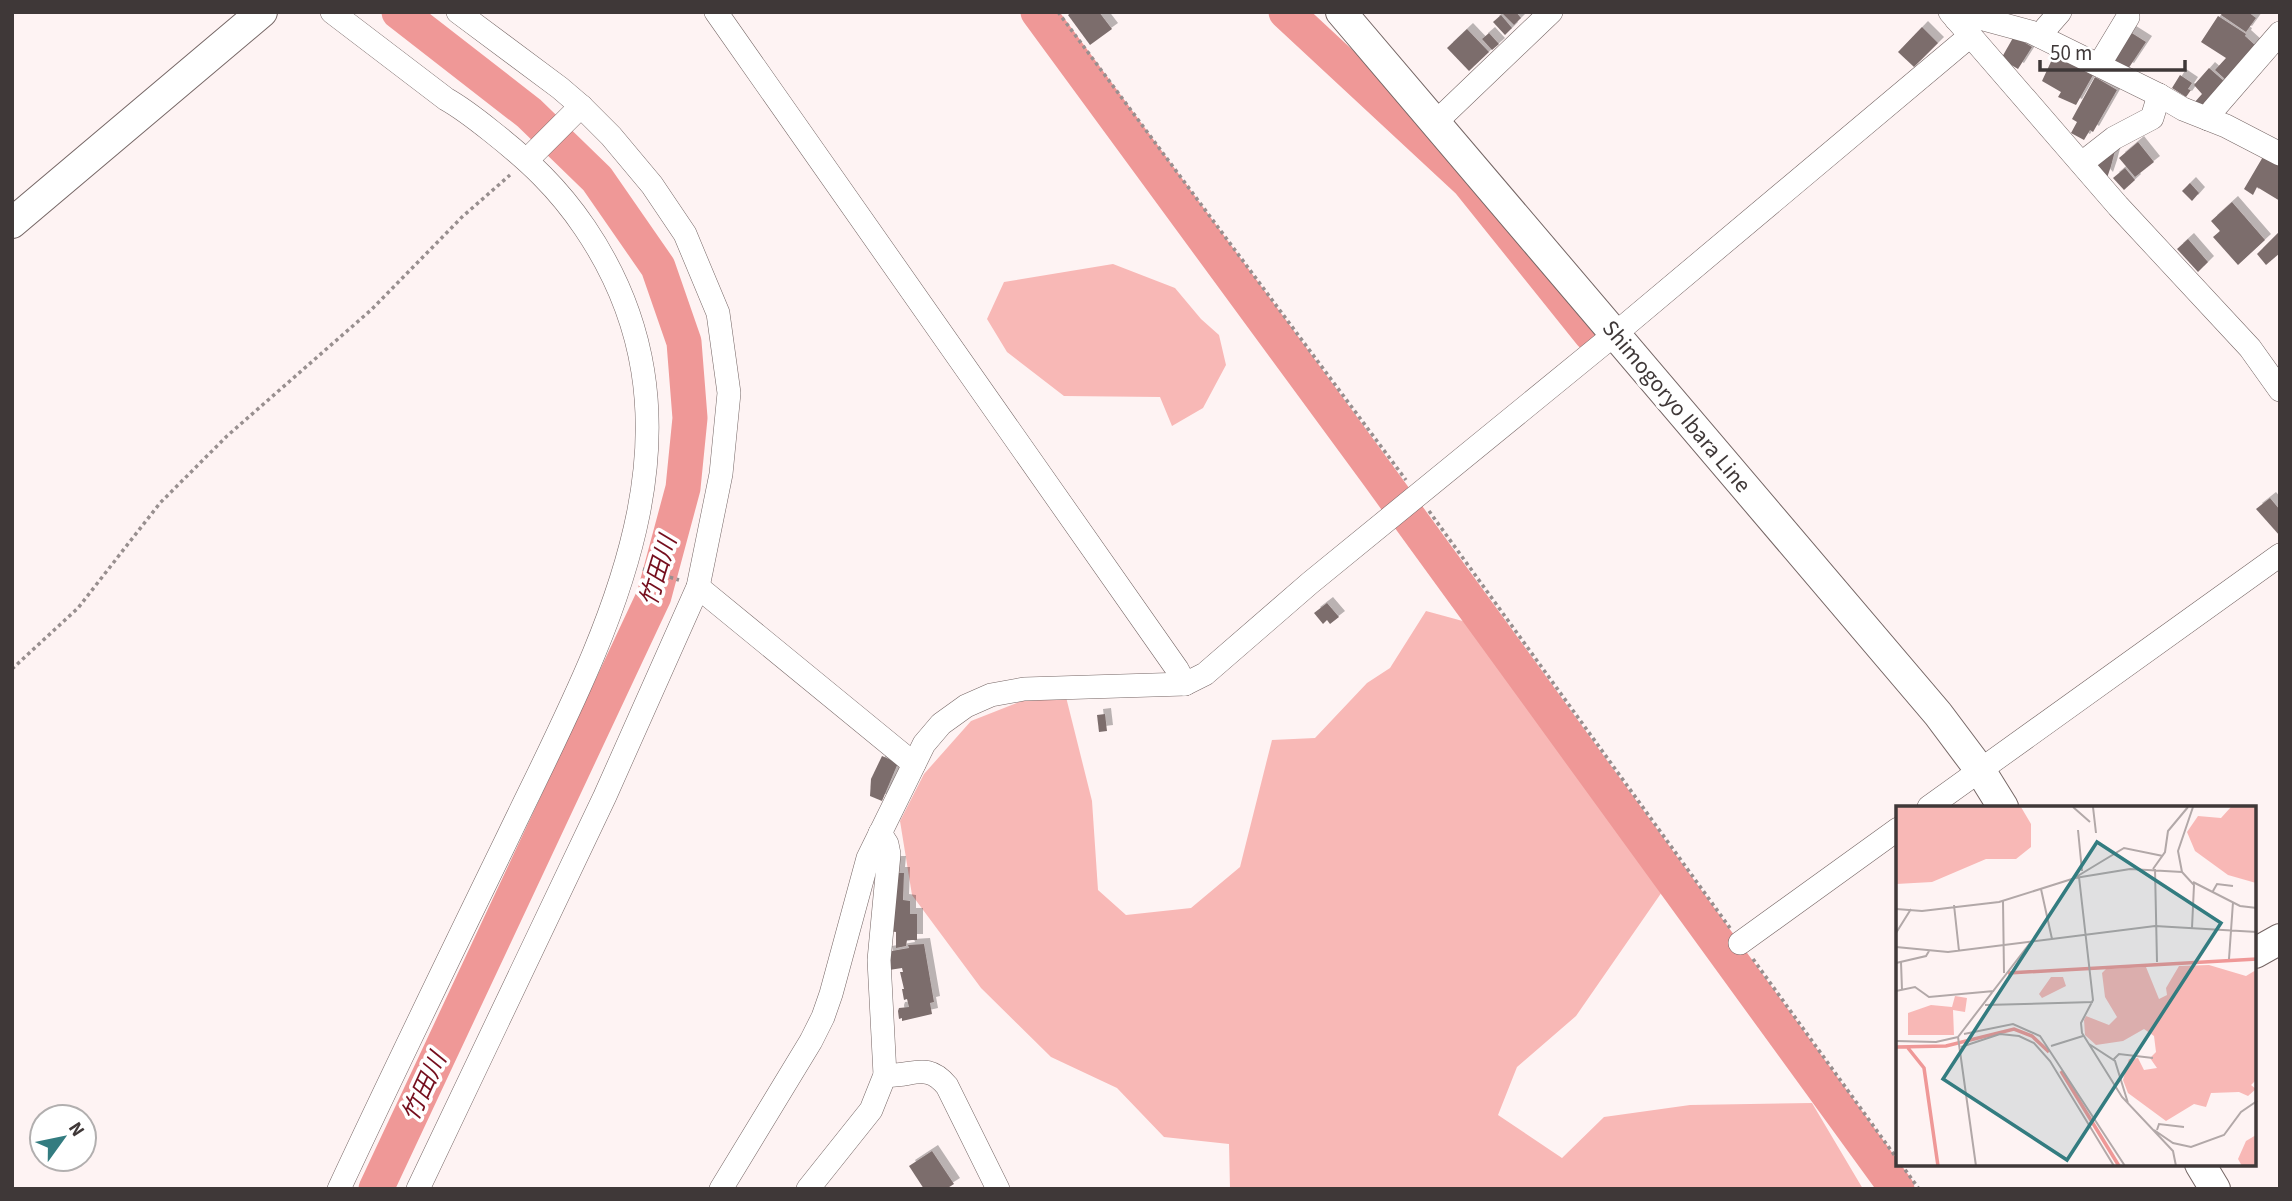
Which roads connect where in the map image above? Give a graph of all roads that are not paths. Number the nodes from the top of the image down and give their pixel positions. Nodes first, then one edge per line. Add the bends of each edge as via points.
1 (262, 12) edge
2 (332, 12) edge
3 (458, 12) edge
4 (716, 12) edge
5 (1341, 12) edge
6 (1551, 12) edge
7 (2046, 12) edge
8 (2060, 12) edge
9 (2128, 17) dead end
10 (1959, 22) edge
11 (2280, 33) edge
12 (2037, 34) junction
13 (2099, 65) junction
14 (2160, 95) junction
15 (578, 109) junction
16 (2208, 119) junction
17 (1436, 121) junction
18 (2280, 154) edge
19 (530, 157) junction
20 (2082, 163) junction
21 (12, 223) edge
22 (1615, 334) junction
23 (2280, 390) edge
24 (2280, 555) edge
25 (689, 584) junction
26 (1185, 684) junction
27 (914, 764) junction
28 (1980, 770) junction
29 (1929, 806) edge
30 (2002, 806) edge
31 (1896, 830) edge
32 (880, 833) junction
33 (2280, 939) edge
34 (1740, 943) road end
35 (2257, 952) edge
36 (884, 1075) junction
37 (2201, 1166) edge
38 (339, 1189) edge
39 (418, 1189) edge
40 (720, 1189) edge
41 (808, 1189) edge
42 (998, 1189) edge
43 (2215, 1189) edge

1 - 21 main road
2 - 19 street
3 - 15 street via 560,88
4 - 26 street
5 - 17 main road, Shimogoryo Ibara Line
6 - 17 street
7 - 12 street
8 - 12 street
9 - 13 street
10 - 12 street via 1972,16
10 - 20 street
10 - 22 street
11 - 16 street
12 - 13 street
13 - 14 street
14 - 16 street
14 - 20 street via 2152,118 2113,138
15 - 19 street
15 - 25 street via 611,136 659,194 685,234 718,313 729,393 721,474
16 - 18 street
17 - 22 main road, Shimogoryo Ibara Line
19 - 38 street via 600,250 634,331 643,360 648,429 640,511 595,654
20 - 23 street via 2250,348
22 - 26 street via 1205,674
22 - 28 main road, Shimogoryo Ibara Line
24 - 28 street
25 - 27 street
25 - 39 street via 599,808
26 - 27 street via 1024,689 991,695 941,724
27 - 32 street
28 - 29 street
28 - 30 main road, Shimogoryo Ibara Line
31 - 34 street
32 - 36 street via 889,853 878,960
32 - 40 street via 868,858 823,1017
33 - 35 main road
36 - 41 street via 872,1110
36 - 42 street via 938,1074
37 - 43 main road

